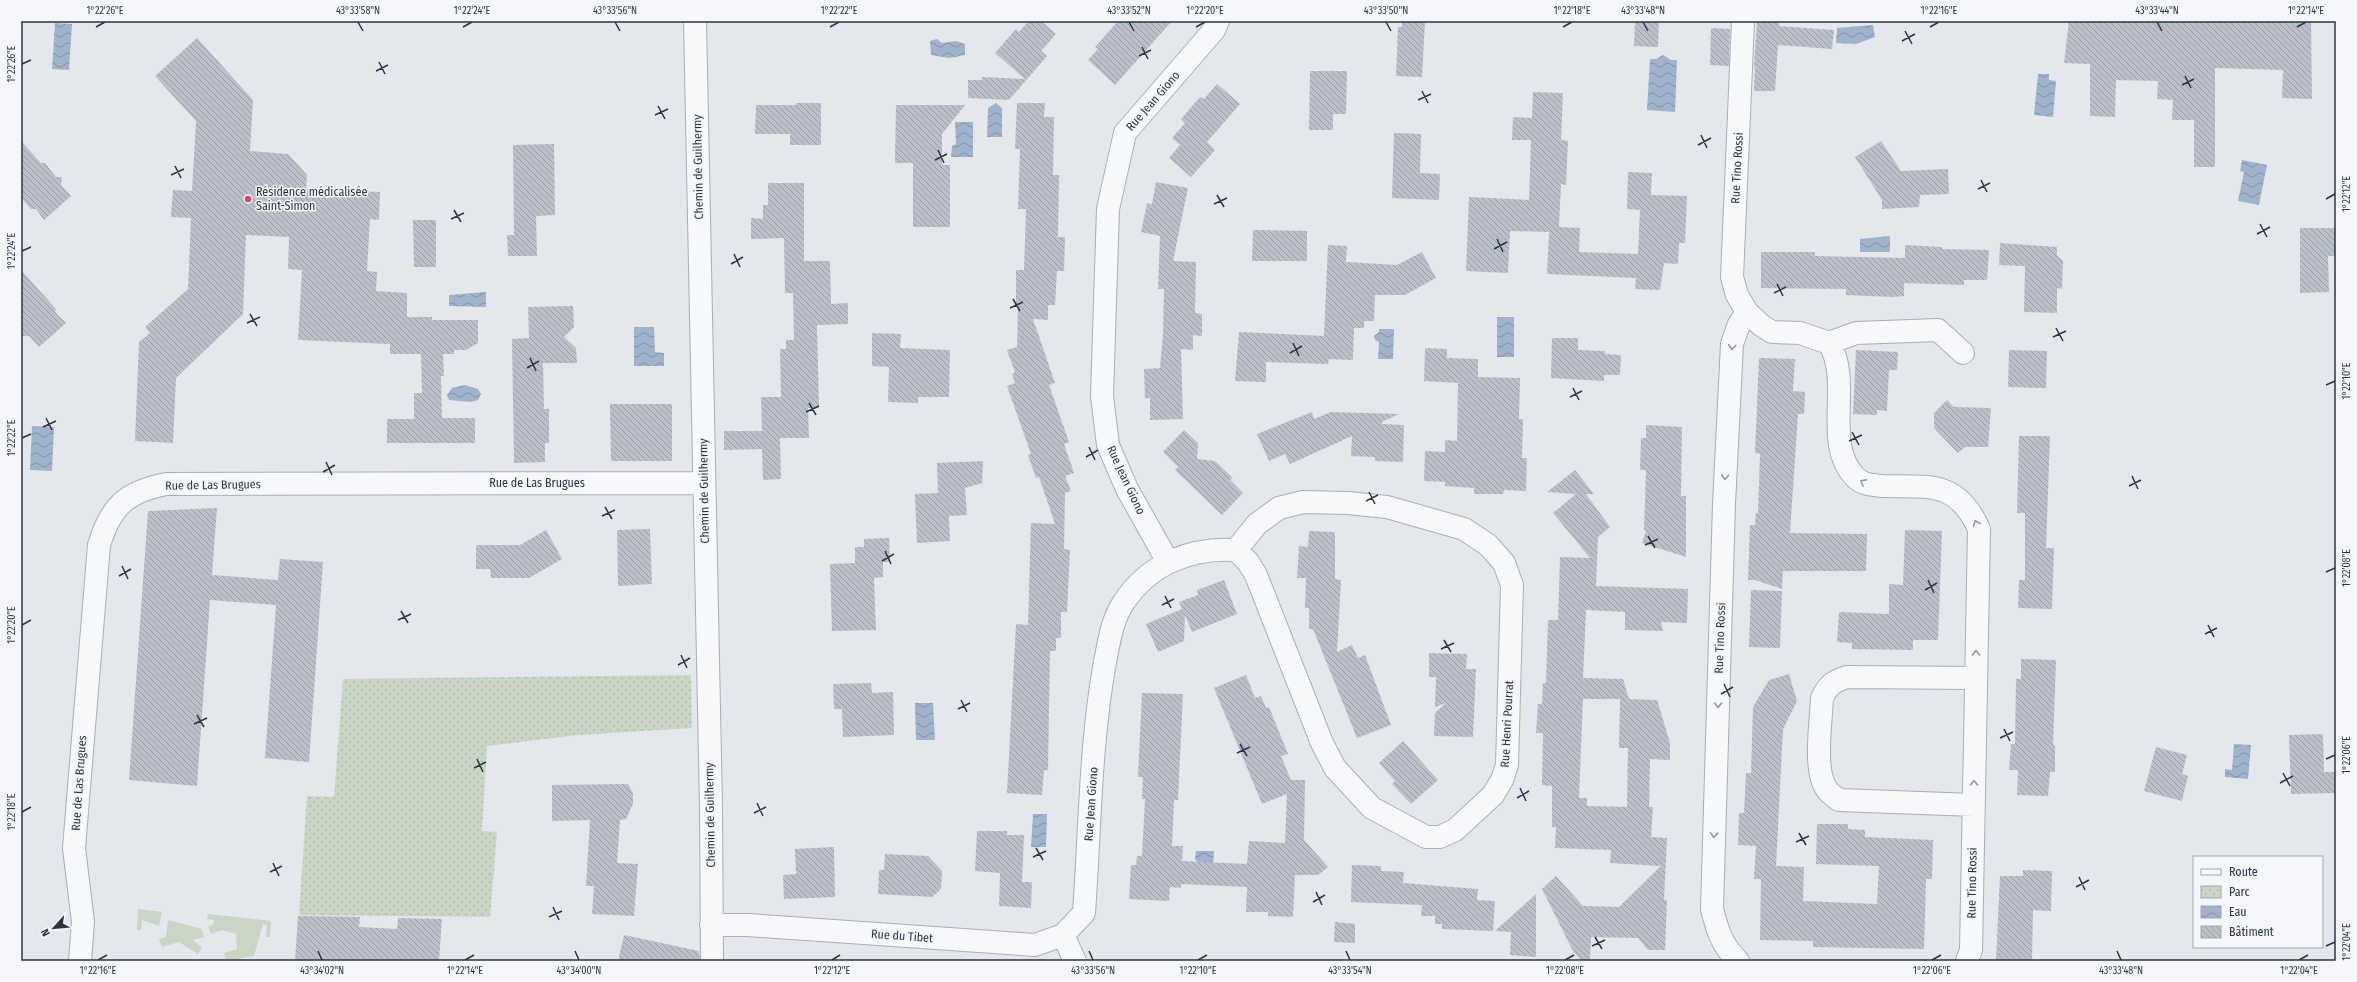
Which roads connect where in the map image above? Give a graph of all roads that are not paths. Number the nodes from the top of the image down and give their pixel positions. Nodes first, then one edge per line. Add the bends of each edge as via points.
1 (695, 21) edge
2 (1218, 21) edge
3 (1743, 21) edge
4 (1747, 312) junction
5 (1829, 343) junction
6 (1963, 353) dead end
7 (704, 483) junction
8 (1236, 550) junction
9 (1168, 562) junction
10 (1975, 678) junction
11 (1974, 805) junction
12 (711, 925) junction
13 (1063, 935) junction
14 (80, 961) edge
15 (712, 961) edge
16 (1075, 961) edge
17 (1738, 961) edge
18 (1967, 961) edge

1 - 7 street, Chemin de Guilhermy
2 - 9 street, Rue Jean Giono via 1214,30 1125,133 1108,210 1102,396 1108,445 1127,489
3 - 4 street, Rue Tino Rossi via 1732,277 1737,295
4 - 5 street, Rue Tino Rossi via 1772,332 1800,333
4 -> 17 street, Rue Tino Rossi via 1738,324 1732,344 1724,512 1712,909 1717,930 1727,951
5 - 6 street via 1856,333 1938,330
10 -> 5 street, Rue Tino Rossi via 1979,529 1965,503 1951,493 1937,487 1868,485 1852,474 1840,448 1838,365
7 - 12 street, Chemin de Guilhermy
7 - 14 street, Rue de Las Brugues via 166,484 138,491 125,500 108,520 99,545 74,840 83,922
8 - 8 street, Rue Henri Pourrat via 1257,524 1279,508 1303,502 1348,503 1387,507 1464,529 1488,545 1504,563 1512,585 1507,765 1493,795 1455,830 1440,837 1426,837 1372,808 1335,768 1322,743 1256,575
8 - 9 street via 1197,551
9 - 13 street, Rue Jean Giono via 1139,583 1123,603 1111,632 1098,700 1084,913
11 -> 10 street, Rue Tino Rossi
10 - 11 street via 1847,677 1836,681 1827,687 1822,698 1819,769 1829,793 1839,800
11 - 18 street, Rue Tino Rossi via 1971,950
12 - 13 street, Rue du Tibet via 1035,945
12 - 15 street, Chemin de Guilhermy
13 - 16 street

